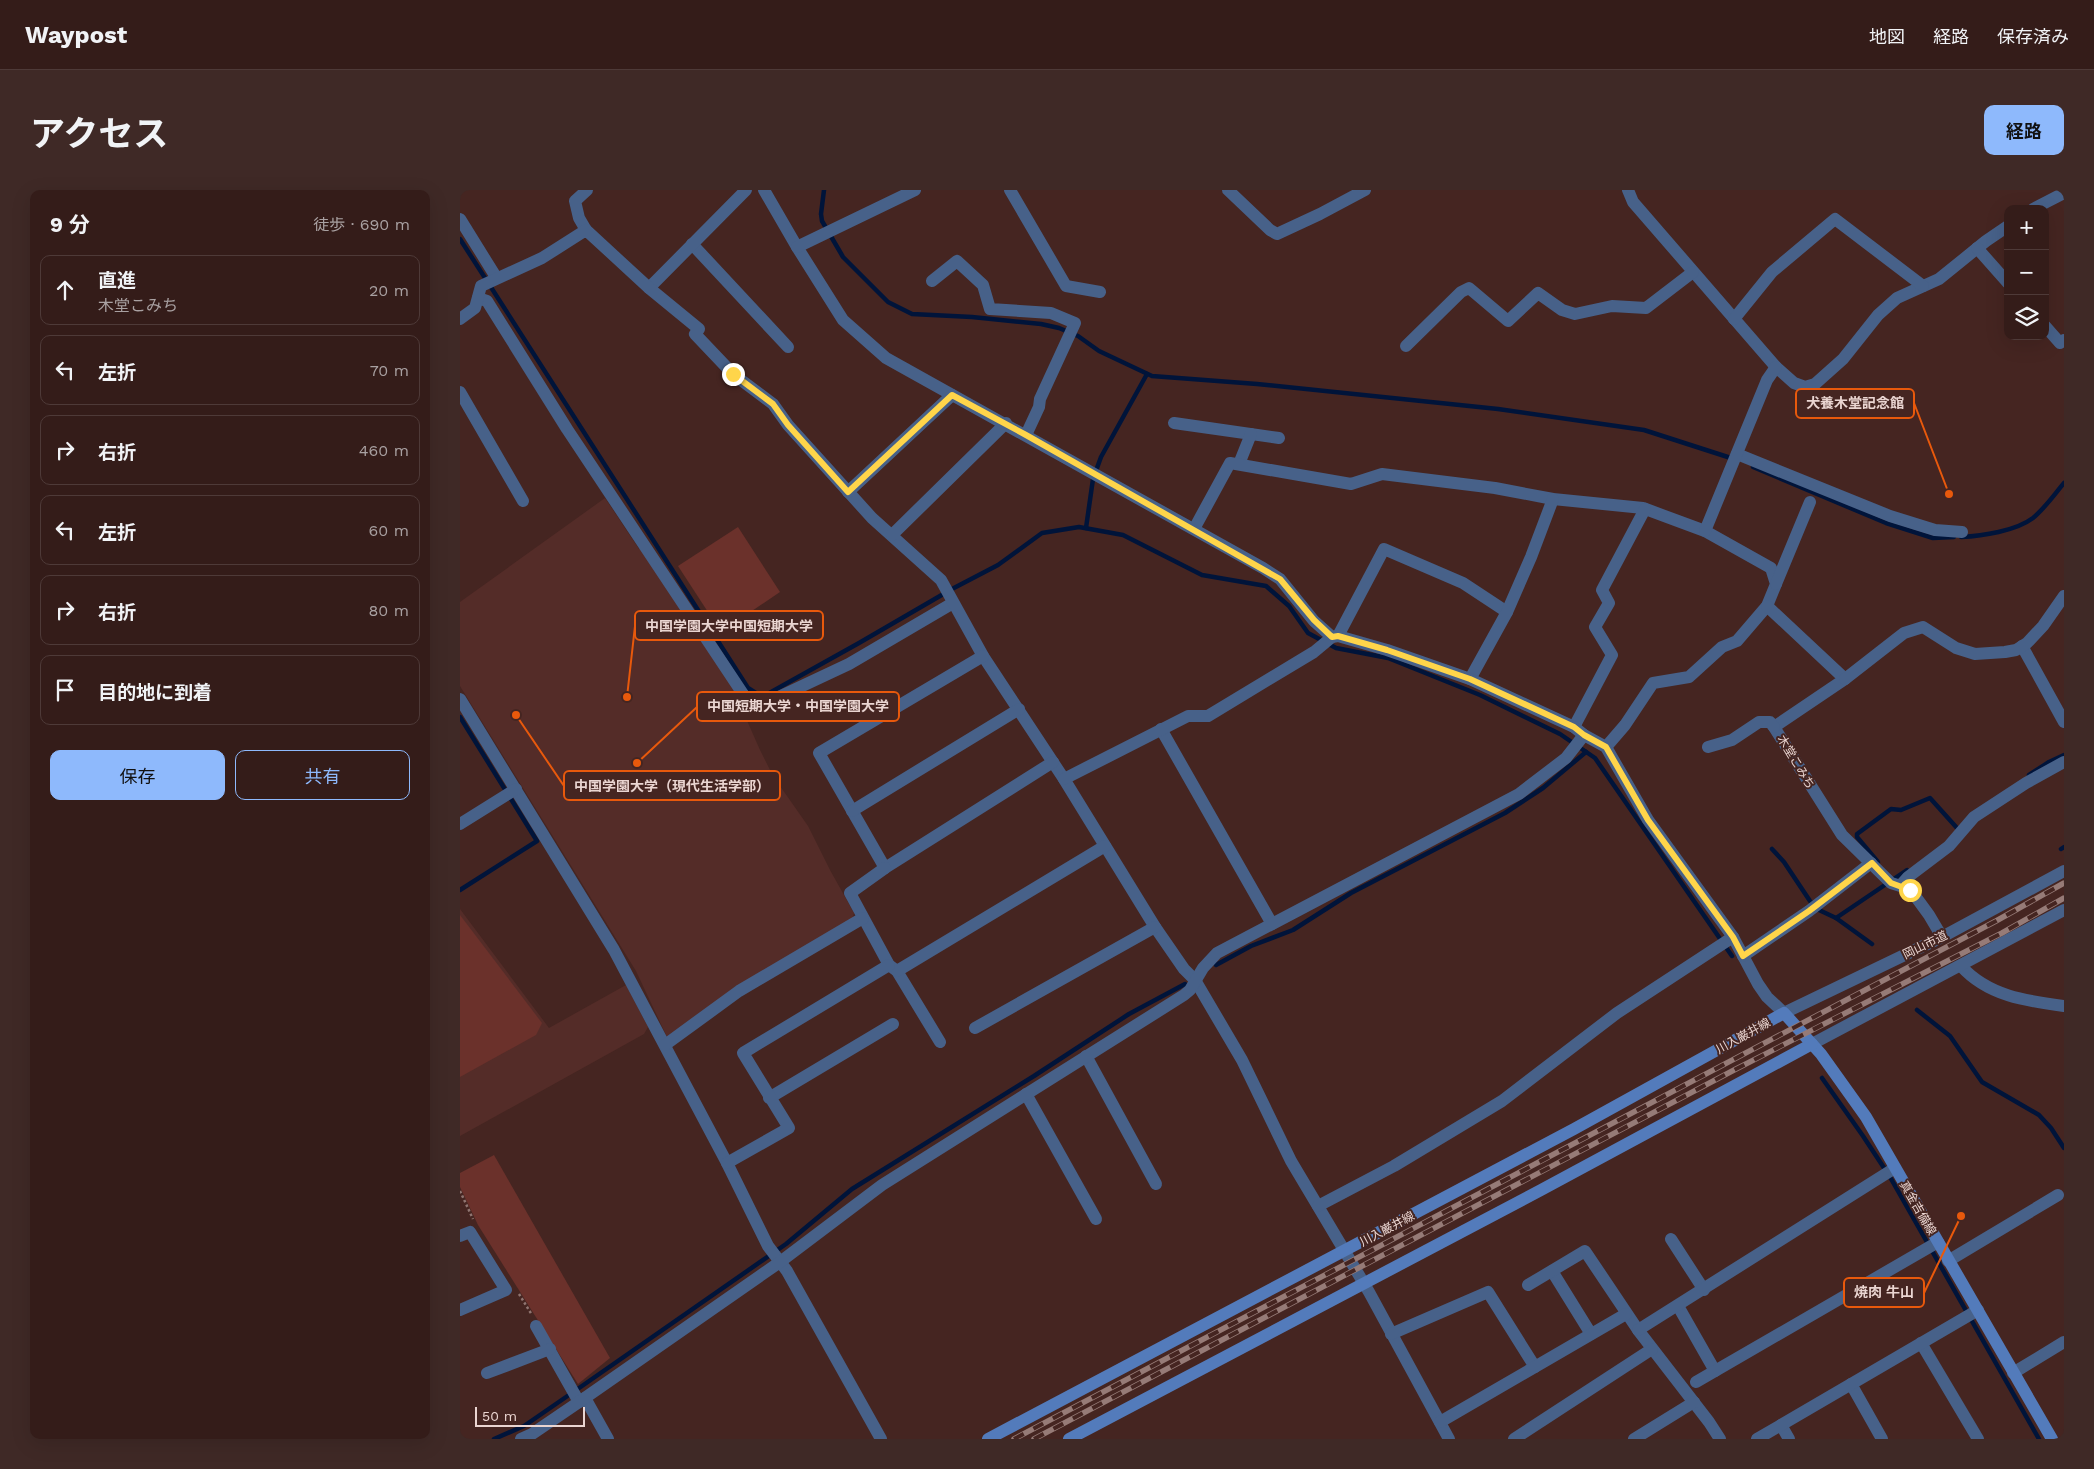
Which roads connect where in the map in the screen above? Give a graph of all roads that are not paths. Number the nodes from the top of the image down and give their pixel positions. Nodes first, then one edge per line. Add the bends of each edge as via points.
1 (587, 190) edge
2 (746, 190) edge
3 (764, 190) edge
4 (915, 190) edge
5 (1010, 190) edge
6 (1228, 190) edge
7 (1366, 190) edge
8 (1628, 190) edge
9 (2062, 193) edge
10 (2040, 205) edge
11 (460, 219) edge
12 (2004, 229) edge
13 (586, 230) junction
14 (692, 244) junction
15 (797, 248) junction
16 (1977, 248) junction
17 (1693, 272) junction
18 (2004, 278) edge
19 (932, 280) dead end
20 (487, 285) junction
21 (1923, 286) junction
22 (649, 288) junction
23 (1100, 292) dead end
24 (1734, 319) junction
25 (460, 320) edge
26 (2049, 331) edge
27 (2064, 340) edge
28 (1406, 346) dead end
29 (788, 347) dead end
30 (1776, 367) junction
31 (460, 392) edge
32 (952, 395) junction
33 (1006, 423) junction
34 (1174, 423) dead end
35 (1251, 434) junction
36 (1026, 435) junction
37 (1280, 438) dead end
38 (1736, 457) junction
39 (1239, 464) junction
40 (848, 492) junction
41 (1553, 499) junction
42 (523, 501) dead end
43 (1810, 502) dead end
44 (1645, 509) junction
45 (1194, 529) junction
46 (1705, 531) junction
47 (1962, 532) dead end
48 (892, 535) junction
49 (1776, 584) junction
50 (2064, 596) edge
51 (953, 602) junction
52 (1768, 606) junction
53 (1507, 612) junction
54 (1335, 636) junction
55 (2022, 646) junction
56 (983, 656) junction
57 (1470, 679) junction
58 (1845, 679) junction
59 (460, 699) edge
60 (1019, 710) junction
61 (2064, 722) edge
62 (1774, 727) junction
63 (1160, 729) junction
64 (1579, 731) junction
65 (1606, 747) junction
66 (1708, 747) dead end
67 (1053, 762) junction
68 (2064, 762) edge
69 (1064, 779) junction
70 (510, 793) junction
71 (852, 810) junction
72 (460, 824) edge
73 (1105, 846) junction
74 (1872, 863) junction
75 (885, 868) junction
76 (2064, 871) edge
77 (1893, 883) junction
78 (2064, 910) edge
79 (863, 918) junction
80 (1272, 924) junction
81 (1155, 927) junction
82 (1942, 938) junction
83 (1727, 940) junction
84 (1743, 956) junction
85 (1962, 966) junction
86 (893, 968) junction
87 (1195, 980) junction
88 (2064, 1006) edge
89 (1784, 1013) junction
90 (893, 1024) dead end
91 (975, 1028) dead end
92 (940, 1042) dead end
93 (1812, 1044) junction
94 (665, 1045) junction
95 (1086, 1056) junction
96 (1026, 1094) junction
97 (769, 1098) junction
98 (727, 1162) junction
99 (1889, 1172) junction
100 (1156, 1184) dead end
101 (2058, 1195) dead end
102 (1318, 1206) junction
103 (1096, 1218) dead end
104 (460, 1236) edge
105 (1671, 1239) dead end
106 (1931, 1246) junction
107 (1345, 1252) junction
108 (776, 1255) junction
109 (1948, 1261) junction
110 (1552, 1270) junction
111 (1363, 1283) junction
112 (1528, 1285) dead end
113 (1704, 1290) junction
114 (1678, 1306) junction
115 (460, 1310) edge
116 (1626, 1314) junction
117 (1969, 1315) junction
118 (536, 1326) dead end
119 (1638, 1330) junction
120 (1391, 1334) junction
121 (1591, 1334) junction
122 (2064, 1342) edge
123 (1922, 1343) junction
124 (550, 1349) junction
125 (1652, 1349) junction
126 (1534, 1367) junction
127 (1715, 1371) junction
128 (487, 1373) dead end
129 (2013, 1373) junction
130 (1696, 1382) dead end
131 (1851, 1384) junction
132 (578, 1396) junction
133 (1694, 1402) junction
134 (1440, 1422) junction
135 (1781, 1425) junction
136 (1717, 1438) edge
137 (521, 1439) edge
138 (608, 1439) edge
139 (881, 1439) edge
140 (988, 1439) edge
141 (1069, 1439) edge
142 (1449, 1439) edge
143 (1514, 1439) edge
144 (1634, 1439) edge
145 (1757, 1439) edge
146 (1790, 1439) edge
147 (1882, 1439) edge
148 (1978, 1439) edge
149 (2052, 1439) edge

1 - 13 street via 576,201 579,218
2 - 14 street
3 - 15 street
4 - 15 street
5 - 23 street via 1066,286
6 - 7 street via 1277,234
8 - 17 street via 1633,202
9 - 10 street
11 - 20 street
12 - 16 street
13 - 20 street via 542,258
13 - 22 street
14 - 22 street
14 - 29 street
15 - 32 street via 843,320 886,358
16 - 18 street
16 - 21 street via 1939,279
17 - 24 street
17 - 28 street via 1646,308 1612,306 1575,314 1562,310 1538,292 1508,322 1469,288
19 - 36 street via 957,261 983,284 990,309 1052,313 1076,323
20 - 25 street via 475,308
20 - 51 street via 487,301 567,429 753,709 849,664
21 - 24 street via 1835,219 1772,272
21 - 30 street via 1897,298 1878,315 1843,359 1815,384 1805,387 1794,383
22 - 40 street via 699,329 695,334 733,374 773,404
24 - 30 street
26 - 27 street via 2060,343
30 - 38 street via 1767,380
31 - 42 street
32 - 33 street
32 - 40 street
33 - 36 street
33 - 48 street
34 - 35 street
35 - 37 street
35 - 39 street
36 - 45 street
38 - 46 street
38 - 47 street via 1890,516 1935,530
39 - 41 street via 1351,484 1382,474
39 - 45 street via 1230,463
40 - 48 street
41 - 44 street
41 - 53 street
43 - 49 street
44 - 46 street
44 - 64 street via 1602,590 1609,604 1595,627 1612,655
45 - 54 street via 1280,579 1314,620
46 - 49 street via 1771,568
48 - 51 street via 941,580
49 - 52 street
50 - 55 street via 2043,626
51 - 56 street
52 - 58 street
52 - 65 street via 1737,641 1722,647 1688,677 1653,683
53 - 54 street via 1463,583 1384,549
53 - 57 street
54 - 57 street
54 - 63 street via 1208,716 1188,716
55 - 58 street, 木堂こみち via 2005,652 1975,654 1956,648 1923,627 1904,633
55 - 61 street
56 - 60 street
56 - 71 street via 819,753
57 - 64 street
58 - 62 street, 木堂こみち
59 - 70 street
60 - 67 street
60 - 71 street
62 - 66 street via 1770,722 1759,722 1732,740
62 - 74 street, 木堂こみち via 1842,835
63 - 69 street
63 - 80 street
64 - 65 street
64 - 80 street via 1566,758 1519,794
65 - 83 street via 1648,820
67 - 69 street
67 - 75 street
68 - 77 street via 1974,817 1949,846 1908,877
69 - 73 street
70 - 72 street
70 - 94 street via 614,950
71 - 75 street
73 - 81 street
73 - 86 street
74 - 77 street, 木堂こみち
74 - 84 street
75 - 79 street via 850,893
76 - 82 street, 岡山市道
77 - 82 street, 木堂こみち via 1910,890
78 - 85 street
79 - 86 street
79 - 94 street via 739,991
80 - 87 street via 1217,953
81 - 87 street
81 - 91 street
82 - 89 street, 岡山市道
83 - 84 street
83 - 102 street via 1617,1013 1502,1101 1394,1166
84 - 89 street via 1762,991
85 - 88 street via 1973,979 2007,995
85 - 93 street
86 - 92 street
86 - 97 street via 743,1053
87 - 95 street via 1184,995
87 - 102 street via 1242,1060 1291,1161
89 - 93 main road, 真金吉備線
89 - 107 main road, 川入巌井線
90 - 97 street
93 - 99 main road, 真金吉備線 via 1866,1117
93 - 111 main road
94 - 98 street
95 - 96 street
95 - 100 street
96 - 103 street
96 - 108 street
97 - 98 street via 789,1128
98 - 108 street
99 - 106 main road, 真金吉備線
99 - 113 street
101 - 109 street
102 - 107 street
104 - 115 street via 470,1232 506,1290
105 - 113 street
106 - 109 main road, 真金吉備線
106 - 127 street
107 - 111 street
107 - 140 main road, 川入巌井線
108 - 132 street
108 - 139 street
109 - 117 main road, 真金吉備線
110 - 112 street
110 - 116 street via 1584,1251
110 - 121 street
111 - 120 street
111 - 141 main road
113 - 114 street
114 - 119 street
114 - 127 street
116 - 119 street
116 - 121 street
117 - 123 street
117 - 129 main road, 真金吉備線
118 - 124 street
119 - 125 street
120 - 126 street via 1488,1292
120 - 134 street
121 - 126 street
122 - 129 street
123 - 131 street
123 - 148 street
124 - 128 street
124 - 132 street
125 - 133 street
125 - 143 street
126 - 134 street
127 - 130 street
129 - 149 main road, 真金吉備線
131 - 135 street
131 - 147 street
132 - 137 street via 532,1434
132 - 138 street
133 - 136 street
133 - 144 street
134 - 142 street
135 - 145 street
135 - 146 street

